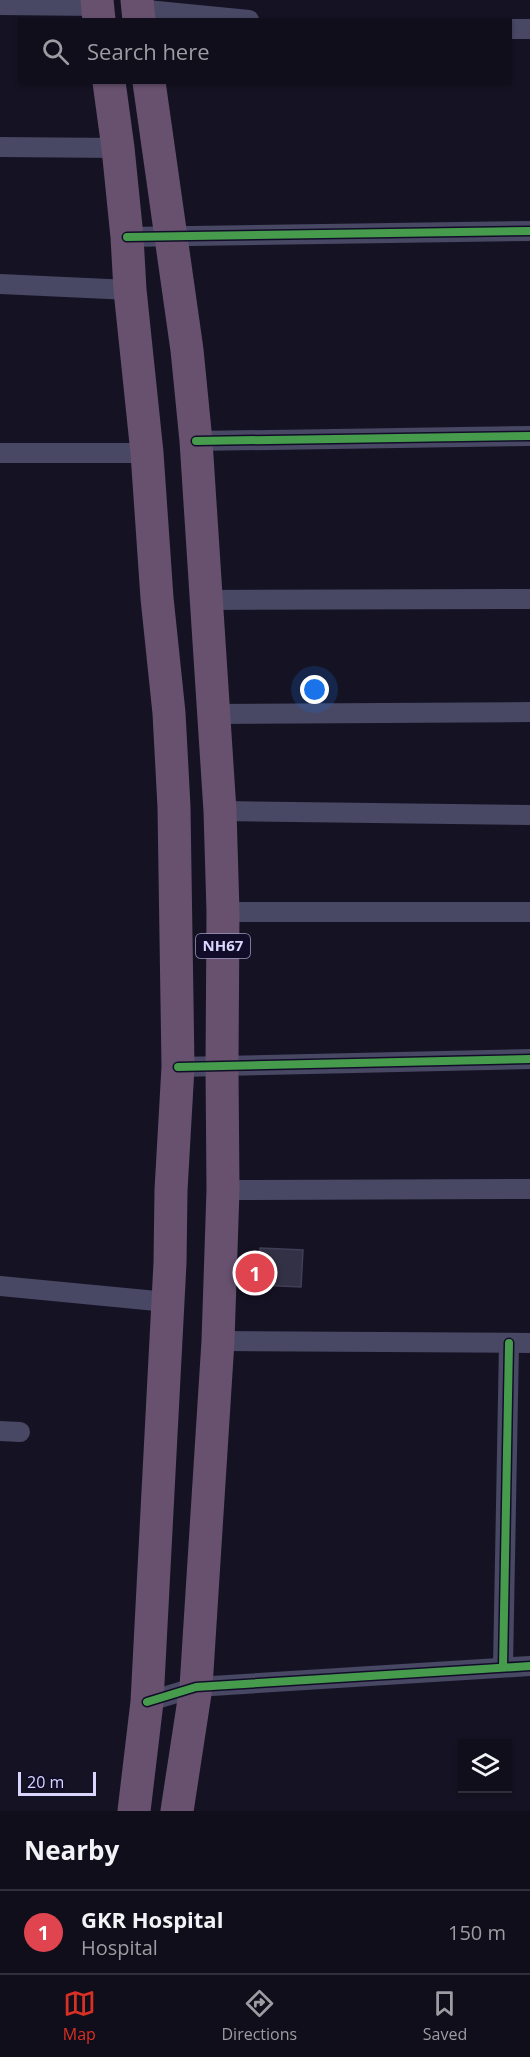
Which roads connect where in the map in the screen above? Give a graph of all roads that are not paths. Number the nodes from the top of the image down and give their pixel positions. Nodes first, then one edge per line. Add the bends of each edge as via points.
1 (0, 5) edge
2 (98, 8) edge
3 (138, 9) edge
4 (229, 18) edge
5 (512, 29) edge
6 (530, 29) edge
7 (109, 84) edge
8 (149, 84) edge
9 (0, 147) edge
10 (118, 148) junction
11 (530, 231) edge
12 (169, 236) junction
13 (128, 237) junction
14 (0, 284) edge
15 (130, 290) junction
16 (530, 436) edge
17 (196, 441) junction
18 (0, 453) edge
19 (147, 453) junction
20 (530, 599) edge
21 (207, 600) junction
22 (530, 712) edge
23 (214, 714) junction
24 (220, 811) junction
25 (530, 815) edge
26 (223, 912) junction
27 (530, 912) edge
28 (530, 1059) edge
29 (178, 1067) junction
30 (222, 1067) junction
31 (530, 1189) edge
32 (224, 1190) junction
33 (0, 1286) edge
34 (167, 1302) junction
35 (218, 1341) junction
36 (510, 1343) junction
37 (530, 1343) edge
38 (0, 1431) edge
39 (20, 1432) dead end
40 (530, 1666) edge
41 (503, 1667) junction
42 (196, 1687) junction
43 (147, 1702) junction
44 (134, 1811) edge
45 (177, 1811) edge

1 - 2 street
3 - 4 street
5 - 6 street
7 - 10 highway, NH67
8 - 12 highway, NH67
9 - 10 street
10 - 13 highway, NH67
11 - 12 street
12 - 13 street
12 - 17 highway, NH67
13 - 15 highway, NH67
14 - 15 street
15 - 19 highway, NH67
16 - 17 street
17 - 21 highway, NH67
18 - 19 street
19 - 29 highway, NH67 via 174,807
20 - 21 street
21 - 23 highway, NH67
22 - 23 street
23 - 24 highway, NH67
24 - 25 street
24 - 26 highway, NH67
26 - 27 street
26 - 30 highway, NH67
28 - 30 street
29 - 30 street
29 - 34 highway, NH67
30 - 32 highway, NH67
31 - 32 street
32 - 35 highway, NH67
33 - 34 street
34 - 43 highway, NH67
35 - 36 street
35 - 42 highway, NH67
36 - 37 street
36 - 41 street
38 - 39 street
40 - 41 street
41 - 42 street
42 - 43 street
42 - 45 highway, NH67
43 - 44 highway, NH67

